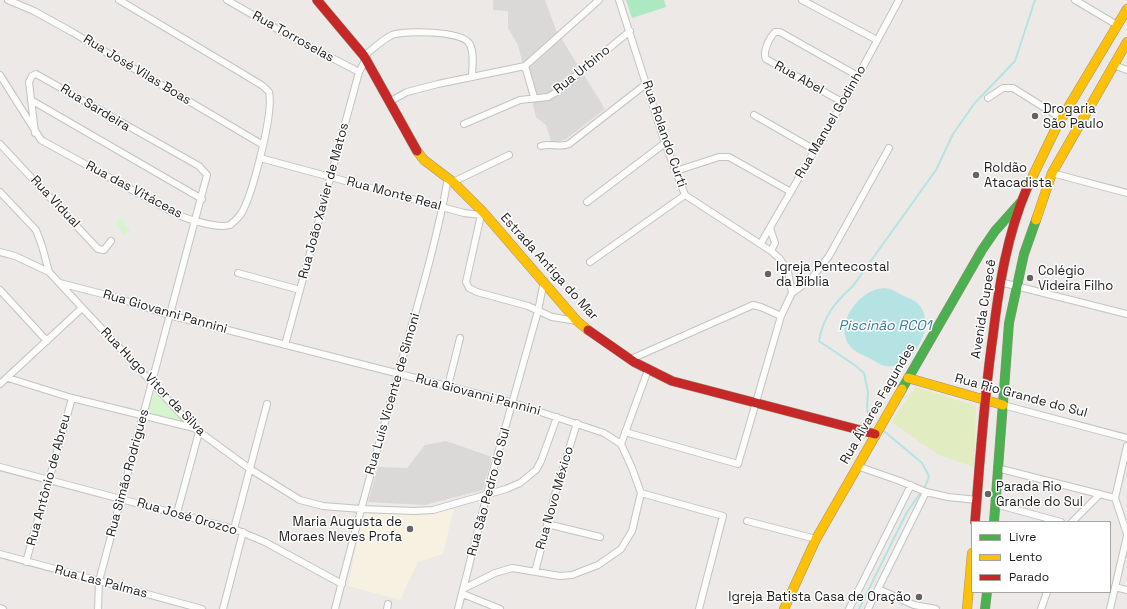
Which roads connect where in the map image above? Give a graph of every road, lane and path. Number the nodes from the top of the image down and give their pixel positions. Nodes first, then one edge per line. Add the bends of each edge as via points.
1 (8, 0) edge
2 (119, 0) edge
3 (227, 0) edge
4 (317, 0) edge
5 (599, 0) edge
6 (619, 0) edge
7 (802, 0) edge
8 (899, 0) edge
9 (1075, 0) edge
10 (1127, 9) edge
11 (1117, 25) junction
12 (630, 31) junction
13 (877, 40) junction
14 (1127, 42) edge
15 (365, 58) junction
16 (526, 65) junction
17 (1113, 65) junction
18 (1127, 70) edge
19 (359, 72) junction
20 (0, 75) edge
21 (858, 76) junction
22 (472, 77) junction
23 (646, 84) junction
24 (537, 97) junction
25 (988, 98) dead end
26 (31, 100) junction
27 (389, 102) junction
28 (842, 102) junction
29 (754, 115) dead end
30 (1061, 118) junction
31 (464, 124) dead end
32 (35, 133) junction
33 (665, 143) junction
34 (0, 144) edge
35 (263, 145) junction
36 (541, 146) dead end
37 (889, 148) dead end
38 (815, 150) junction
39 (509, 155) dead end
40 (260, 158) junction
41 (676, 171) junction
42 (1052, 173) junction
43 (207, 175) joint
44 (331, 177) junction
45 (451, 180) junction
46 (0, 192) edge
47 (791, 192) junction
48 (1127, 193) edge
49 (685, 195) junction
50 (202, 199) junction
51 (1022, 200) junction
52 (587, 202) dead end
53 (443, 207) junction
54 (482, 214) junction
55 (195, 220) junction
56 (770, 228) junction
57 (111, 242) dead end
58 (761, 243) junction
59 (771, 251) junction
60 (0, 252) edge
61 (590, 262) dead end
62 (49, 272) junction
63 (238, 273) dead end
64 (544, 281) junction
65 (1000, 282) junction
66 (60, 283) junction
67 (1016, 285) junction
68 (0, 290) edge
69 (300, 290) junction
70 (792, 293) junction
71 (82, 308) junction
72 (538, 311) junction
73 (1127, 314) edge
74 (169, 315) junction
75 (781, 316) junction
76 (577, 321) junction
77 (460, 338) dead end
78 (46, 341) junction
79 (285, 345) junction
80 (631, 359) junction
81 (648, 370) junction
82 (398, 373) junction
83 (8, 378) junction
84 (908, 378) junction
85 (152, 383) junction
86 (0, 384) edge
87 (448, 386) junction
88 (72, 398) junction
89 (984, 400) junction
90 (512, 403) junction
91 (267, 404) dead end
92 (757, 404) junction
93 (1003, 405) junction
94 (143, 415) junction
95 (557, 417) junction
96 (577, 423) junction
97 (197, 430) junction
98 (626, 432) junction
99 (875, 434) junction
100 (1127, 438) edge
101 (621, 444) junction
102 (1127, 446) edge
103 (857, 466) junction
104 (0, 467) edge
105 (997, 468) junction
106 (250, 469) junction
107 (48, 480) junction
108 (912, 486) junction
109 (925, 492) junction
110 (489, 493) junction
111 (641, 493) junction
112 (1100, 494) junction
113 (121, 498) junction
114 (1115, 498) junction
115 (977, 500) junction
116 (995, 504) junction
117 (361, 509) junction
118 (177, 513) junction
119 (747, 521) dead end
120 (975, 521) edge
121 (994, 521) edge
122 (1057, 521) edge
123 (1073, 521) edge
124 (547, 524) junction
125 (234, 529) junction
126 (243, 532) junction
127 (1127, 535) edge
128 (600, 537) dead end
129 (816, 539) junction
130 (0, 554) edge
131 (26, 562) junction
132 (971, 564) edge
133 (535, 572) junction
134 (99, 581) junction
135 (342, 584) junction
136 (1115, 587) junction
137 (878, 589) junction
138 (1127, 590) edge
139 (464, 591) junction
140 (987, 593) edge
141 (1047, 593) edge
142 (914, 607) edge
143 (98, 609) edge
144 (202, 609) edge
145 (223, 609) edge
146 (335, 609) edge
147 (458, 609) edge
148 (500, 609) edge
149 (699, 609) edge
150 (784, 609) edge
151 (848, 609) edge
152 (868, 609) edge
153 (936, 609) edge
154 (967, 609) edge
155 (986, 609) edge
156 (1041, 609) edge
157 (1110, 609) edge

1 - 35 street, Rua José Vilas Boas via 72,32
2 - 35 street, Rua das Vitáceas via 268,90 270,102
3 - 19 street, Rua Torroselas
4 - 15 street, Estrada Antiga do Mar
5 - 16 street
6 - 12 street, Rua Rolando Curti
7 - 13 street
8 - 13 street, Rua Manuel Godinho
9 - 11 street
10 - 11 street, Avenida Cupecê
11 - 30 street, Avenida Cupecê
12 - 23 street, Rua Rolando Curti
12 - 24 street, Rua Urbino via 564,87 548,97
13 - 21 street, Rua Manuel Godinho
14 - 17 street, Avenida Cupecê
15 - 19 street, Rua João Xavier de Matos
15 - 22 street via 392,36 400,33 434,33 463,38 472,49
15 - 27 street, Estrada Antiga do Mar
16 - 22 street
16 - 24 street
17 - 18 street
17 - 42 street, Avenida Cupecê
19 - 44 street, Rua João Xavier de Matos
20 - 32 street, Rua das Vitáceas
21 - 28 street, Rua Manuel Godinho
21 - 28 street, Rua Abel via 780,32 775,32 772,36 764,54 766,59
22 - 27 street via 407,92
23 - 33 street, Rua Rolando Curti
23 - 36 street via 565,146
24 - 31 street, Rua Urbino via 520,100
25 - 30 street via 1003,88 1013,88
26 - 32 street, Rua Sardeira
26 - 43 street, Rua Sardeira via 29,82 36,74 154,143 199,166
26 - 50 street
27 - 45 street, Estrada Antiga do Mar via 415,149 424,160
28 - 38 street, Rua Manuel Godinho
29 - 38 street
30 - 51 street, Avenida Cupecê
32 - 55 street, Rua das Vitáceas via 41,140 152,202 185,218
33 - 41 street, Rua Rolando Curti
33 - 52 street
34 - 57 street, Rua Vidual via 98,249 104,250
35 - 40 street, Rua das Vitáceas
37 - 70 street via 829,256 811,280
38 - 47 street, Rua Manuel Godinho
39 - 45 street
40 - 44 street, Rua Monte Real
40 - 55 street, Rua das Vitáceas via 242,211 233,223 226,226
41 - 47 street via 719,157 729,157
41 - 49 street, Rua Rolando Curti
42 - 48 street
42 - 67 street, Avenida Cupecê
43 - 50 street, Rua Simão Rodrigues
44 - 53 street, Rua Monte Real
44 - 69 street, Rua João Xavier de Matos
45 - 53 street, Rua Luis Vicente de Simoni
45 - 54 street, Estrada Antiga do Mar
46 - 62 street via 36,230
47 - 56 street, Rua Manuel Godinho
49 - 58 street, Rua Rolando Curti
49 - 61 street
50 - 55 street, Rua Simão Rodrigues
51 - 65 street, Avenida Cupecê
51 - 84 street, Rua Álvares Fagundes via 982,250
53 - 54 street, Rua Monte Real via 464,213
53 - 82 street, Rua Luis Vicente de Simoni
54 - 64 street, Estrada Antiga do Mar
54 - 72 street via 466,282 469,288
55 - 74 street, Rua Simão Rodrigues
56 - 58 street, Rua Manuel Godinho
56 - 59 street via 775,243
58 - 59 street, Rua Rolando Curti
59 - 70 street, Rua Rolando Curti via 788,272
60 - 62 street, Rua Hugo Vitor da Silva
62 - 66 street, Rua Hugo Vitor da Silva
63 - 69 street
64 - 72 street, Rua São Pedro do Sul
64 - 76 street, Estrada Antiga do Mar
65 - 67 street
65 - 89 street, Avenida Cupecê
66 - 71 street, Rua Hugo Vitor da Silva
66 - 74 street, Rua Giovanni Pannini
67 - 73 street
67 - 93 street, Avenida Cupecê via 1009,323
68 - 78 street
69 - 79 street, Rua João Xavier de Matos
70 - 75 street
71 - 78 street
71 - 85 street, Rua Hugo Vitor da Silva
72 - 76 street via 552,317
72 - 90 street, Rua São Pedro do Sul
74 - 79 street, Rua Giovanni Pannini
74 - 85 street, Rua Simão Rodrigues
75 - 80 street via 753,305
75 - 92 street
76 - 80 street, Estrada Antiga do Mar
77 - 87 street
78 - 83 street
79 - 82 street, Rua Giovanni Pannini
80 - 81 street, Estrada Antiga do Mar
81 - 92 street, Estrada Antiga do Mar via 672,381
81 - 98 street
82 - 87 street, Rua Giovanni Pannini
82 - 117 street, Rua Luis Vicente de Simoni
83 - 86 street
83 - 88 street
84 - 89 street, Rua Rio Grande do Sul
84 - 99 street, Rua Álvares Fagundes
85 - 94 street, Rua Simão Rodrigues
85 - 97 street, Rua Hugo Vitor da Silva
87 - 90 street, Rua Giovanni Pannini
88 - 94 street
88 - 107 street, Rua Antônio de Abreu
89 - 93 street, Rua Rio Grande do Sul
89 - 115 street, Avenida Cupecê
90 - 95 street, Rua Giovanni Pannini
90 - 110 street, Rua São Pedro do Sul
91 - 106 street
92 - 98 street via 738,464
92 - 99 street, Estrada Antiga do Mar
93 - 100 street, Rua Rio Grande do Sul
93 - 105 street, Avenida Cupecê
94 - 97 street
94 - 113 street, Rua Simão Rodrigues
95 - 96 street, Rua Giovanni Pannini
95 - 110 street, Rua Hugo Vitor da Silva via 536,470 520,483
96 - 101 street, Rua Giovanni Pannini via 604,433
96 - 124 street, Rua Novo México
97 - 106 street, Rua Hugo Vitor da Silva
97 - 118 street
98 - 101 street
99 - 103 street, Rua Álvares Fagundes
101 - 111 street
102 - 114 street
103 - 108 street
103 - 129 street, Rua Álvares Fagundes
104 - 107 street, Rua José Orozco
105 - 112 street
105 - 116 street, Avenida Cupecê
106 - 117 street, Rua Hugo Vitor da Silva via 300,500 323,506
106 - 125 street
107 - 113 street, Rua José Orozco
107 - 131 street, Rua Antônio de Abreu
108 - 109 street
108 - 151 street
109 - 115 street
109 - 137 street
110 - 117 street, Rua Hugo Vitor da Silva via 433,510
110 - 139 street, Rua São Pedro do Sul
111 - 133 street via 628,540 611,557 572,576
111 - 149 street via 723,516
112 - 114 street
112 - 123 street
113 - 118 street, Rua José Orozco
113 - 134 street, Rua Simão Rodrigues
114 - 127 street
115 - 120 street, Avenida Cupecê
116 - 121 street, Avenida Cupecê
116 - 122 street
117 - 135 street, Rua Luis Vicente de Simoni
118 - 125 street, Rua José Orozco
119 - 129 street
124 - 128 street
124 - 133 street, Rua Novo México
125 - 126 street, Rua José Orozco
126 - 135 street, Rua José Orozco
126 - 145 street
127 - 136 street
129 - 150 street, Rua Álvares Fagundes
130 - 131 street, Rua Las Palmas
131 - 134 street, Rua Las Palmas
132 - 154 street
133 - 139 street via 512,568 504,570
134 - 143 street, Rua Simão Rodrigues
134 - 144 street, Rua Las Palmas
135 - 146 street, Rua Luis Vicente de Simoni
136 - 138 street
136 - 157 street
137 - 142 street
137 - 152 street
139 - 147 street, Rua São Pedro do Sul
139 - 148 street
140 - 155 street
141 - 156 street
142 - 153 street

